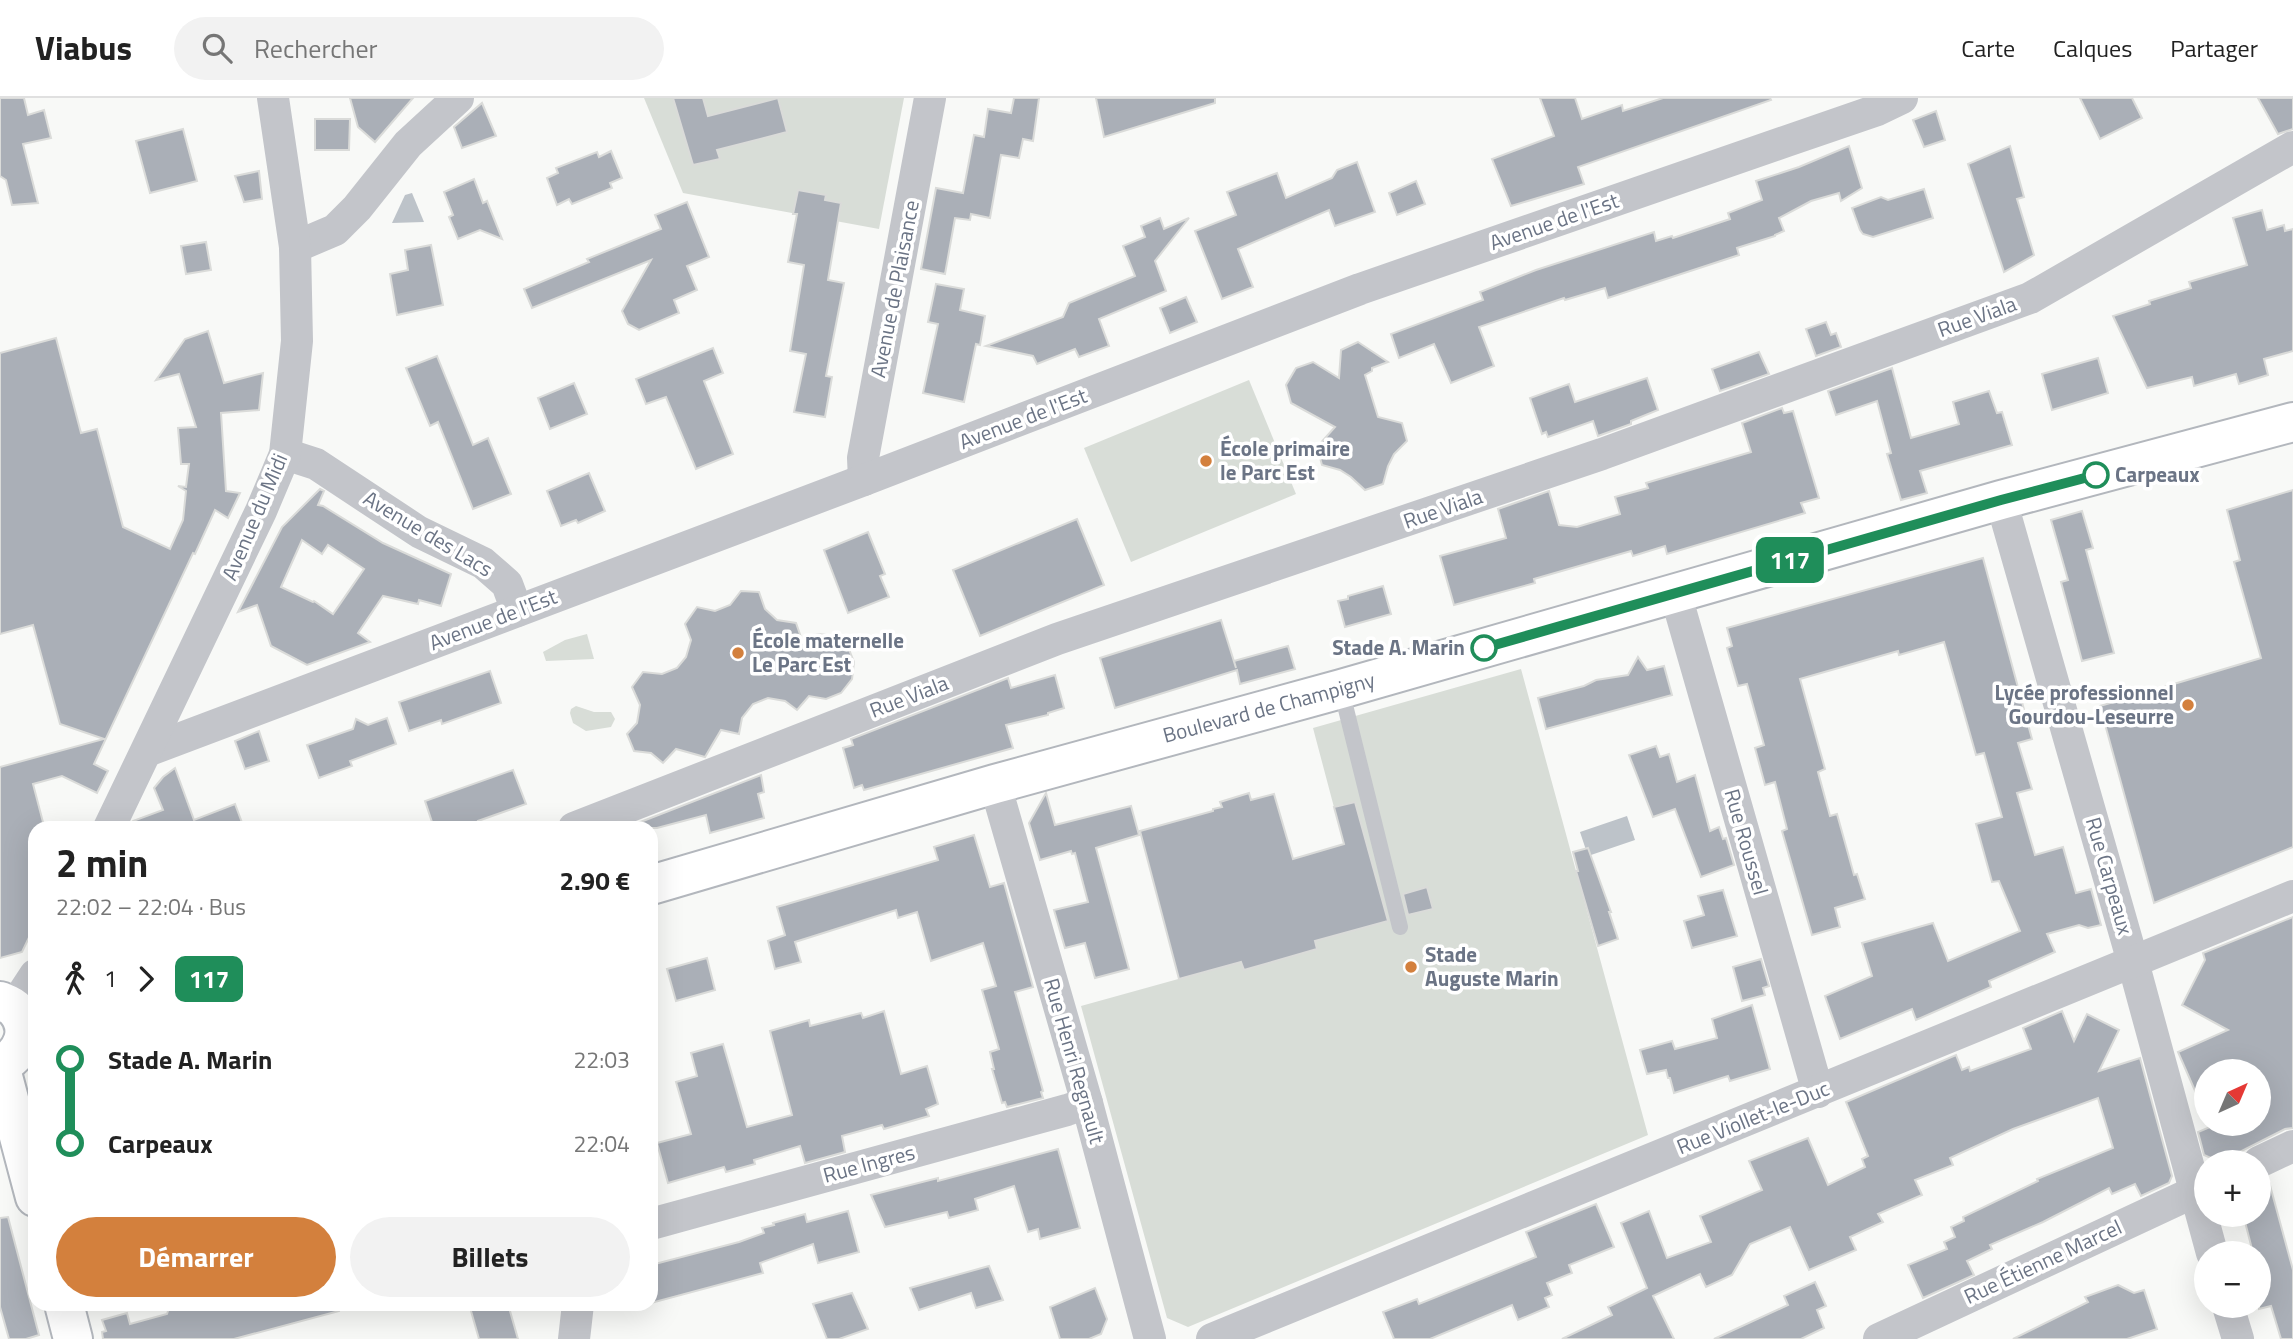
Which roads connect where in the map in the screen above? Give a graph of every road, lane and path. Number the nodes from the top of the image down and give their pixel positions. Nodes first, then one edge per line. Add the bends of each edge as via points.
1 (273, 98) edge
2 (457, 98) edge
3 (930, 98) edge
4 (1884, 102) edge
5 (2293, 147) edge
6 (295, 247) junction
7 (2293, 422) edge
8 (285, 454) junction
9 (864, 480) junction
10 (2001, 500) junction
11 (1675, 592) junction
12 (517, 611) junction
13 (1340, 689) junction
14 (147, 751) junction
15 (995, 784) junction
16 (112, 821) edge
17 (592, 821) edge
18 (658, 883) edge
19 (2293, 896) edge
20 (1401, 927) dead end
21 (2133, 962) junction
22 (28, 994) edge
23 (15, 1030) edge
24 (1818, 1092) junction
25 (1087, 1103) junction
26 (28, 1139) edge
27 (2293, 1146) edge
28 (2271, 1156) edge
29 (2194, 1166) edge
30 (2194, 1192) edge
31 (658, 1222) edge
32 (66, 1311) edge
33 (577, 1311) edge
34 (2232, 1318) edge
35 (73, 1339) edge
36 (573, 1339) edge
37 (1150, 1339) edge
38 (1212, 1339) edge
39 (1879, 1339) edge
40 (2238, 1339) edge

1 - 6 street, Avenue du Midi
2 - 6 street via 408,144 335,230
3 - 9 street, Avenue de Plaisance via 863,458
4 - 9 street, Avenue de l'Est via 1360,289
5 - 17 street, Rue Viala via 2030,298 1602,454 1057,639
6 - 8 street, Avenue du Midi via 297,341
7 - 10 main road, Boulevard de Champigny
8 - 12 street, Avenue des Lacs via 316,464 419,532 483,563 507,584
8 - 14 street, Avenue du Midi
9 - 12 street, Avenue de l'Est
10 - 11 main road, Boulevard de Champigny
10 - 21 street, Rue Carpeaux
11 - 13 main road, Boulevard de Champigny
11 - 24 street, Rue Roussel
12 - 14 street, Avenue de l'Est
13 - 15 main road, Boulevard de Champigny
13 - 20 lane
14 - 16 street, Avenue du Midi
15 - 18 main road, Boulevard de Champigny
15 - 25 street, Rue Henri Regnault
19 - 21 street, Rue Viollet-le-Duc
21 - 24 street, Rue Viollet-le-Duc
21 - 29 street, Rue Carpeaux
22 - 23 street
23 - 26 main road
24 - 38 street, Rue Viollet-le-Duc
25 - 31 street, Rue Ingres
25 - 37 street, Rue Henri Regnault
27 - 28 street
30 - 39 street, Rue Étienne Marcel
32 - 35 main road
33 - 36 street
34 - 40 street

